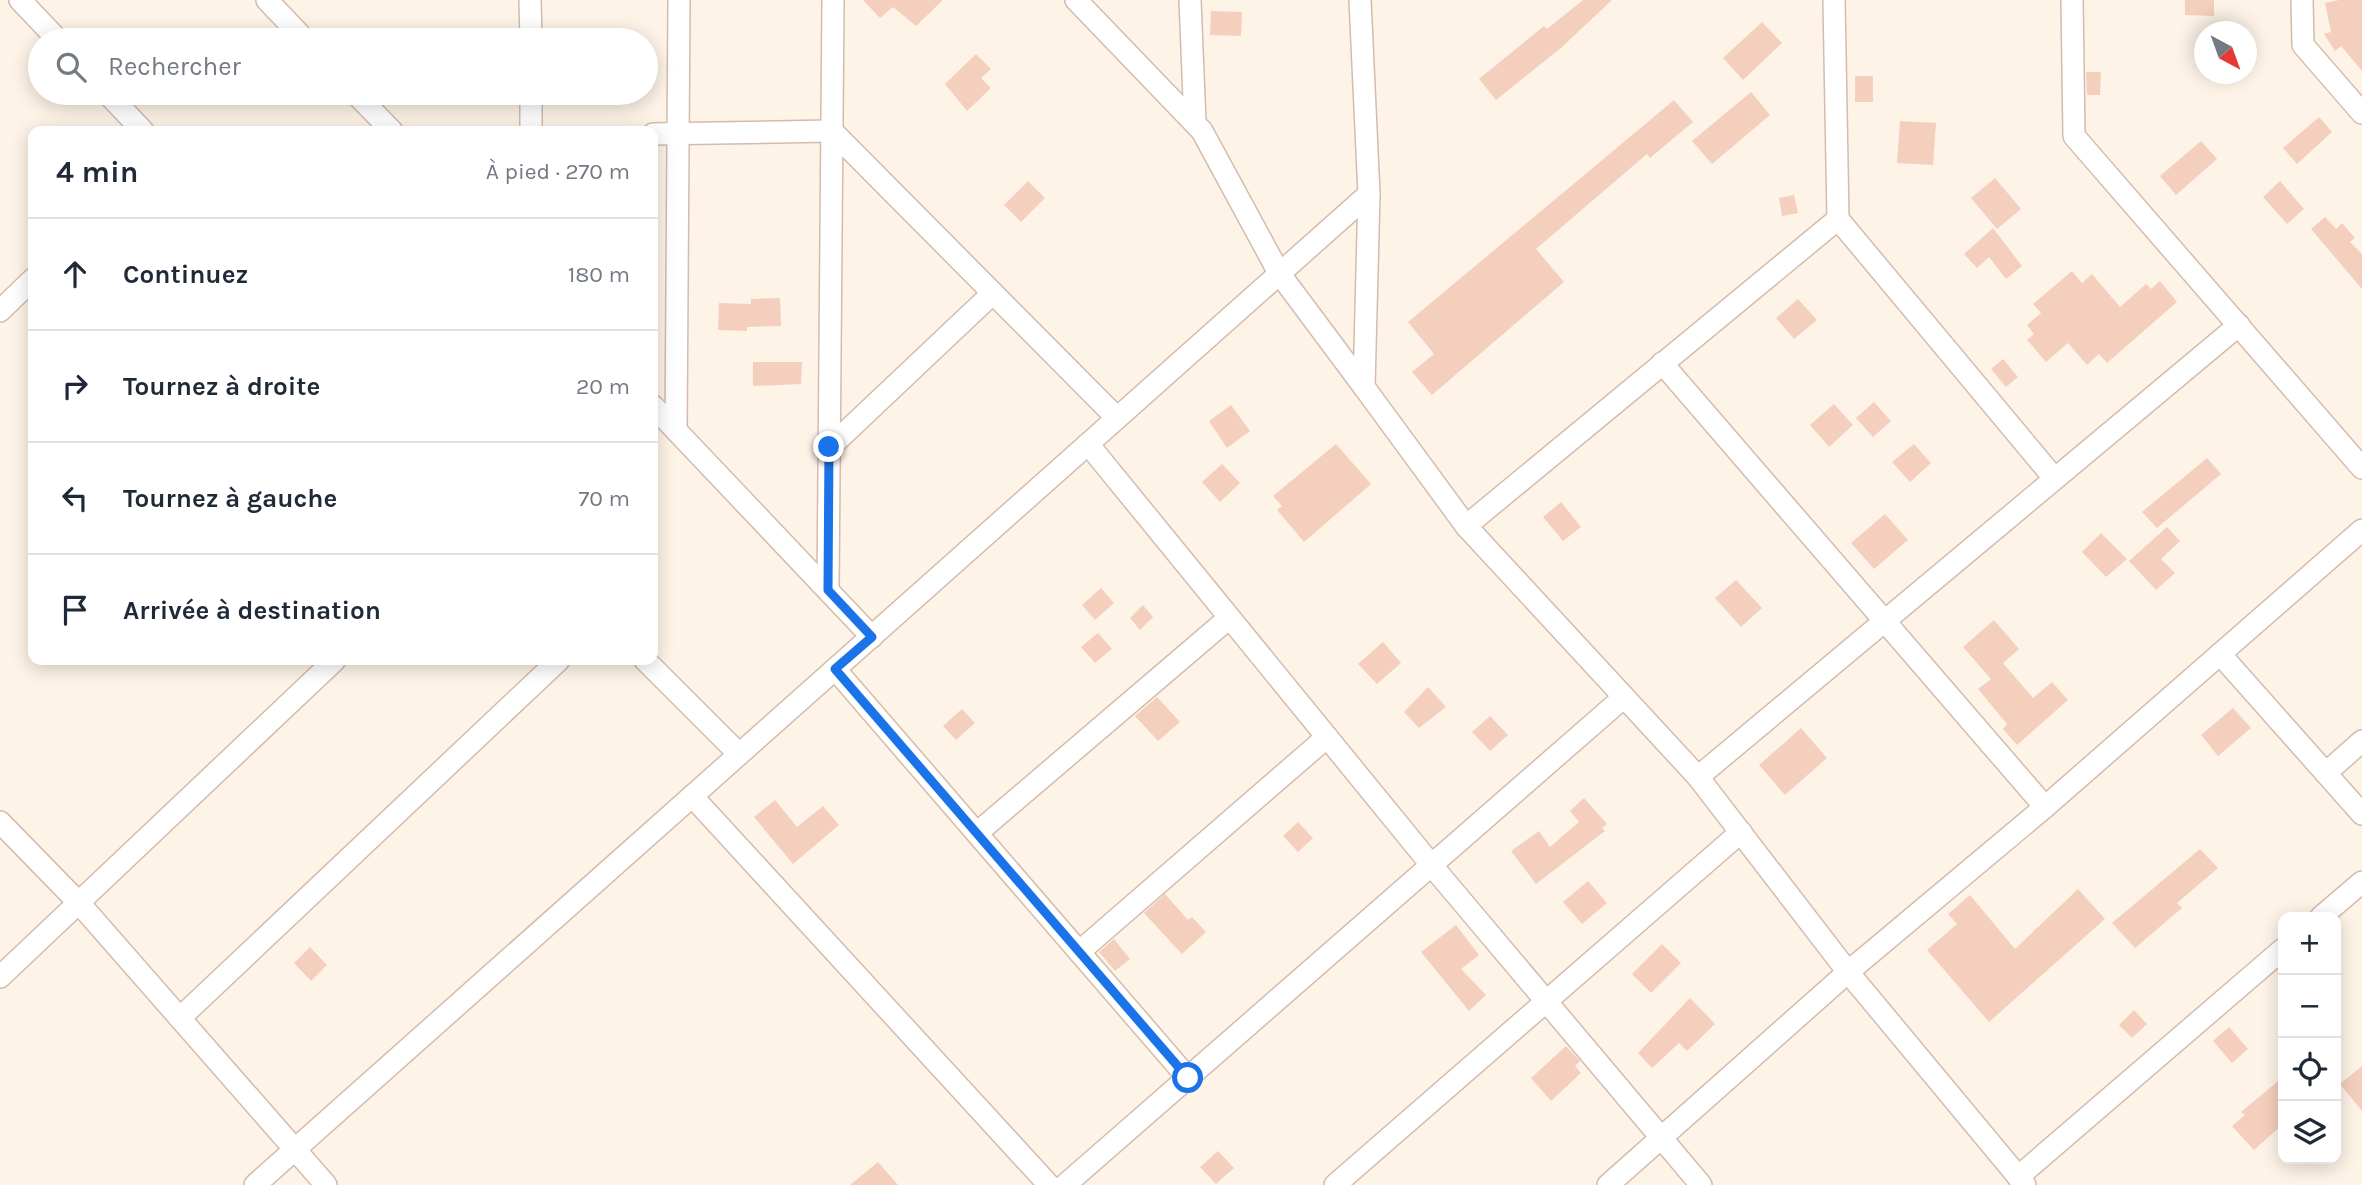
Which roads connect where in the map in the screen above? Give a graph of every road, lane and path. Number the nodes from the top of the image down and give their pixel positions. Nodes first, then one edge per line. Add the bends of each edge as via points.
1 (20, 0) edge
2 (267, 0) edge
3 (530, 0) edge
4 (679, 0) edge
5 (833, 0) edge
6 (1076, 0) edge
7 (1190, 0) edge
8 (1360, 0) edge
9 (1834, 0) edge
10 (2072, 0) edge
11 (2302, 0) edge
12 (47, 28) edge
13 (294, 28) edge
14 (531, 28) edge
15 (118, 105) edge
16 (367, 105) edge
17 (531, 105) edge
18 (2362, 113) edge
19 (1195, 123) junction
20 (138, 126) edge
21 (387, 126) edge
22 (531, 126) edge
23 (832, 131) junction
24 (658, 134) edge
25 (678, 134) junction
26 (1369, 194) junction
27 (1838, 219) junction
28 (1279, 273) junction
29 (28, 293) edge
30 (993, 293) junction
31 (0, 310) edge
32 (2239, 324) junction
33 (1662, 363) junction
34 (1364, 387) junction
35 (658, 411) edge
36 (1117, 418) junction
37 (676, 430) junction
38 (1088, 444) junction
39 (829, 447) junction
40 (2362, 468) edge
41 (2054, 478) junction
42 (1466, 526) junction
43 (2362, 530) edge
44 (828, 590) junction
45 (1229, 618) junction
46 (1885, 623) junction
47 (872, 637) junction
48 (2220, 654) junction
49 (330, 665) edge
50 (554, 665) edge
51 (650, 665) edge
52 (835, 669) junction
53 (1624, 697) junction
54 (1327, 737) junction
55 (2362, 741) edge
56 (739, 754) junction
57 (2326, 773) junction
58 (1698, 777) junction
59 (692, 796) junction
60 (2045, 807) junction
61 (2362, 814) edge
62 (0, 822) edge
63 (1741, 832) junction
64 (977, 833) junction
65 (1433, 867) junction
66 (2362, 882) edge
67 (79, 903) junction
68 (2326, 912) edge
69 (1079, 952) junction
70 (2278, 953) edge
71 (1848, 972) junction
72 (0, 977) edge
73 (1546, 1001) junction
74 (180, 1018) junction
75 (1188, 1078) junction
76 (1662, 1139) junction
77 (295, 1149) junction
78 (2021, 1181) edge
79 (255, 1185) edge
80 (326, 1185) edge
81 (1049, 1185) edge
82 (1065, 1185) edge
83 (1335, 1185) edge
84 (1608, 1185) edge
85 (1701, 1185) edge

1 - 12 street
2 - 13 street
3 - 14 street
4 - 25 street
5 - 23 street
6 - 19 street
7 - 19 street
8 - 26 street
9 - 27 street
10 - 32 street via 2074,136
11 - 18 street via 2303,45
15 - 20 street
16 - 21 street
17 - 22 street
19 - 28 street
23 - 25 street
23 - 30 street
23 - 39 street
24 - 25 street
25 - 37 street
26 - 28 street
26 - 34 street
27 - 33 street
27 - 41 street
28 - 34 street
28 - 36 street
29 - 31 street
30 - 36 street
30 - 39 street
32 - 40 street
32 - 41 street
33 - 42 street
33 - 46 street
34 - 42 street
35 - 37 street
36 - 38 street
37 - 44 street
38 - 45 street
38 - 47 street
39 - 44 street
41 - 46 street
42 - 53 street
43 - 48 street
44 - 47 street
45 - 54 street
45 - 64 street
46 - 58 street
46 - 60 street
47 - 52 street
48 - 57 street
48 - 60 street
49 - 67 street
50 - 74 street
51 - 56 street
52 - 56 street
52 - 64 street
53 - 58 street
53 - 65 street
54 - 65 street
54 - 69 street
55 - 57 street
56 - 59 street
57 - 61 street
58 - 63 street
59 - 77 street
59 - 81 street
60 - 71 street
62 - 67 street
63 - 71 street
63 - 73 street
64 - 69 street
65 - 73 street
65 - 75 street
66 - 68 street
67 - 72 street
67 - 74 street
69 - 75 street
70 - 78 street
71 - 76 street
71 - 78 street
73 - 76 street
73 - 83 street
74 - 77 street
75 - 82 street
76 - 84 street
76 - 85 street
77 - 79 street
77 - 80 street

